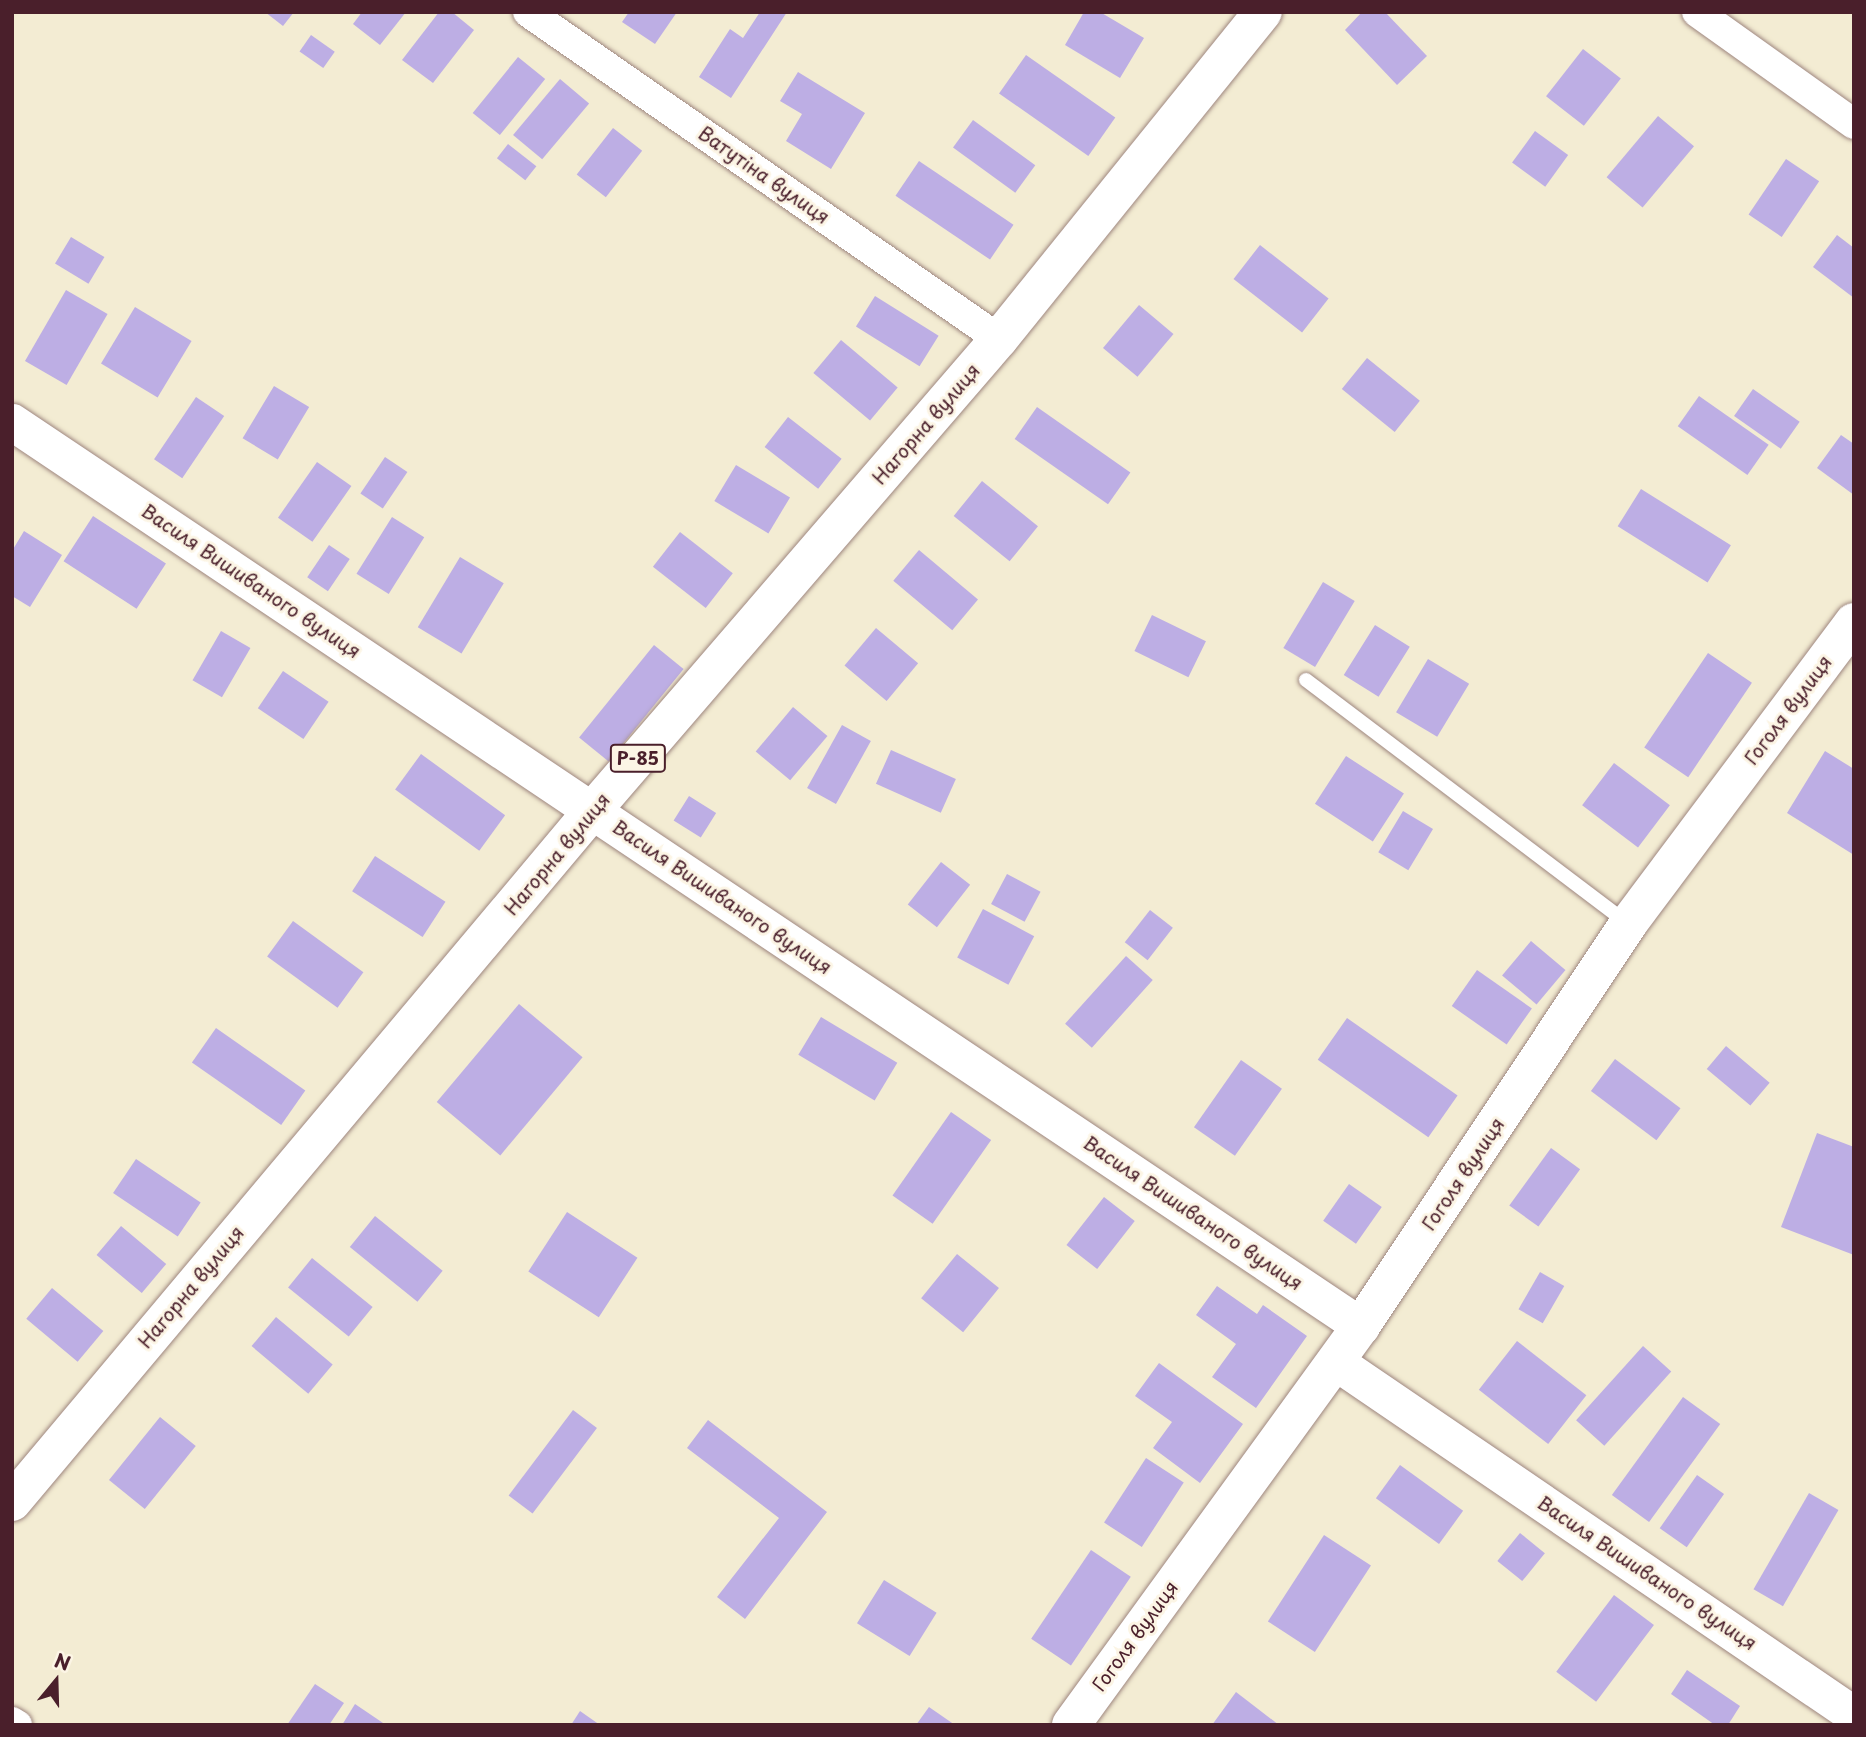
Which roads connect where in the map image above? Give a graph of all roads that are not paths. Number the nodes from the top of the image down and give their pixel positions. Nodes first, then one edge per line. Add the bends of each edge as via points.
1 (528, 12) edge
2 (1263, 12) edge
3 (1697, 12) edge
4 (1854, 124) edge
5 (999, 339) junction
6 (12, 422) edge
7 (1854, 622) edge
8 (1306, 680) dead end
9 (593, 810) junction
10 (1628, 924) junction
11 (1361, 1326) junction
12 (1336, 1362) junction
13 (12, 1502) edge
14 (1854, 1715) edge
15 (1071, 1725) edge

1 - 5 street, Ватутіна вулиця
2 - 5 main road, Нагорна вулиця / Р-85
3 - 4 street
5 - 9 main road, Нагорна вулиця / Р-85
6 - 9 street, Василя Вишиваного вулиця
7 - 10 main road, Гоголя вулиця
8 - 10 lane
9 - 11 street, Василя Вишиваного вулиця
9 - 13 main road, Нагорна вулиця / Р-85
10 - 11 main road, Гоголя вулиця
11 - 12 main road, Гоголя вулиця
12 - 14 street, Василя Вишиваного вулиця
12 - 15 main road, Гоголя вулиця

